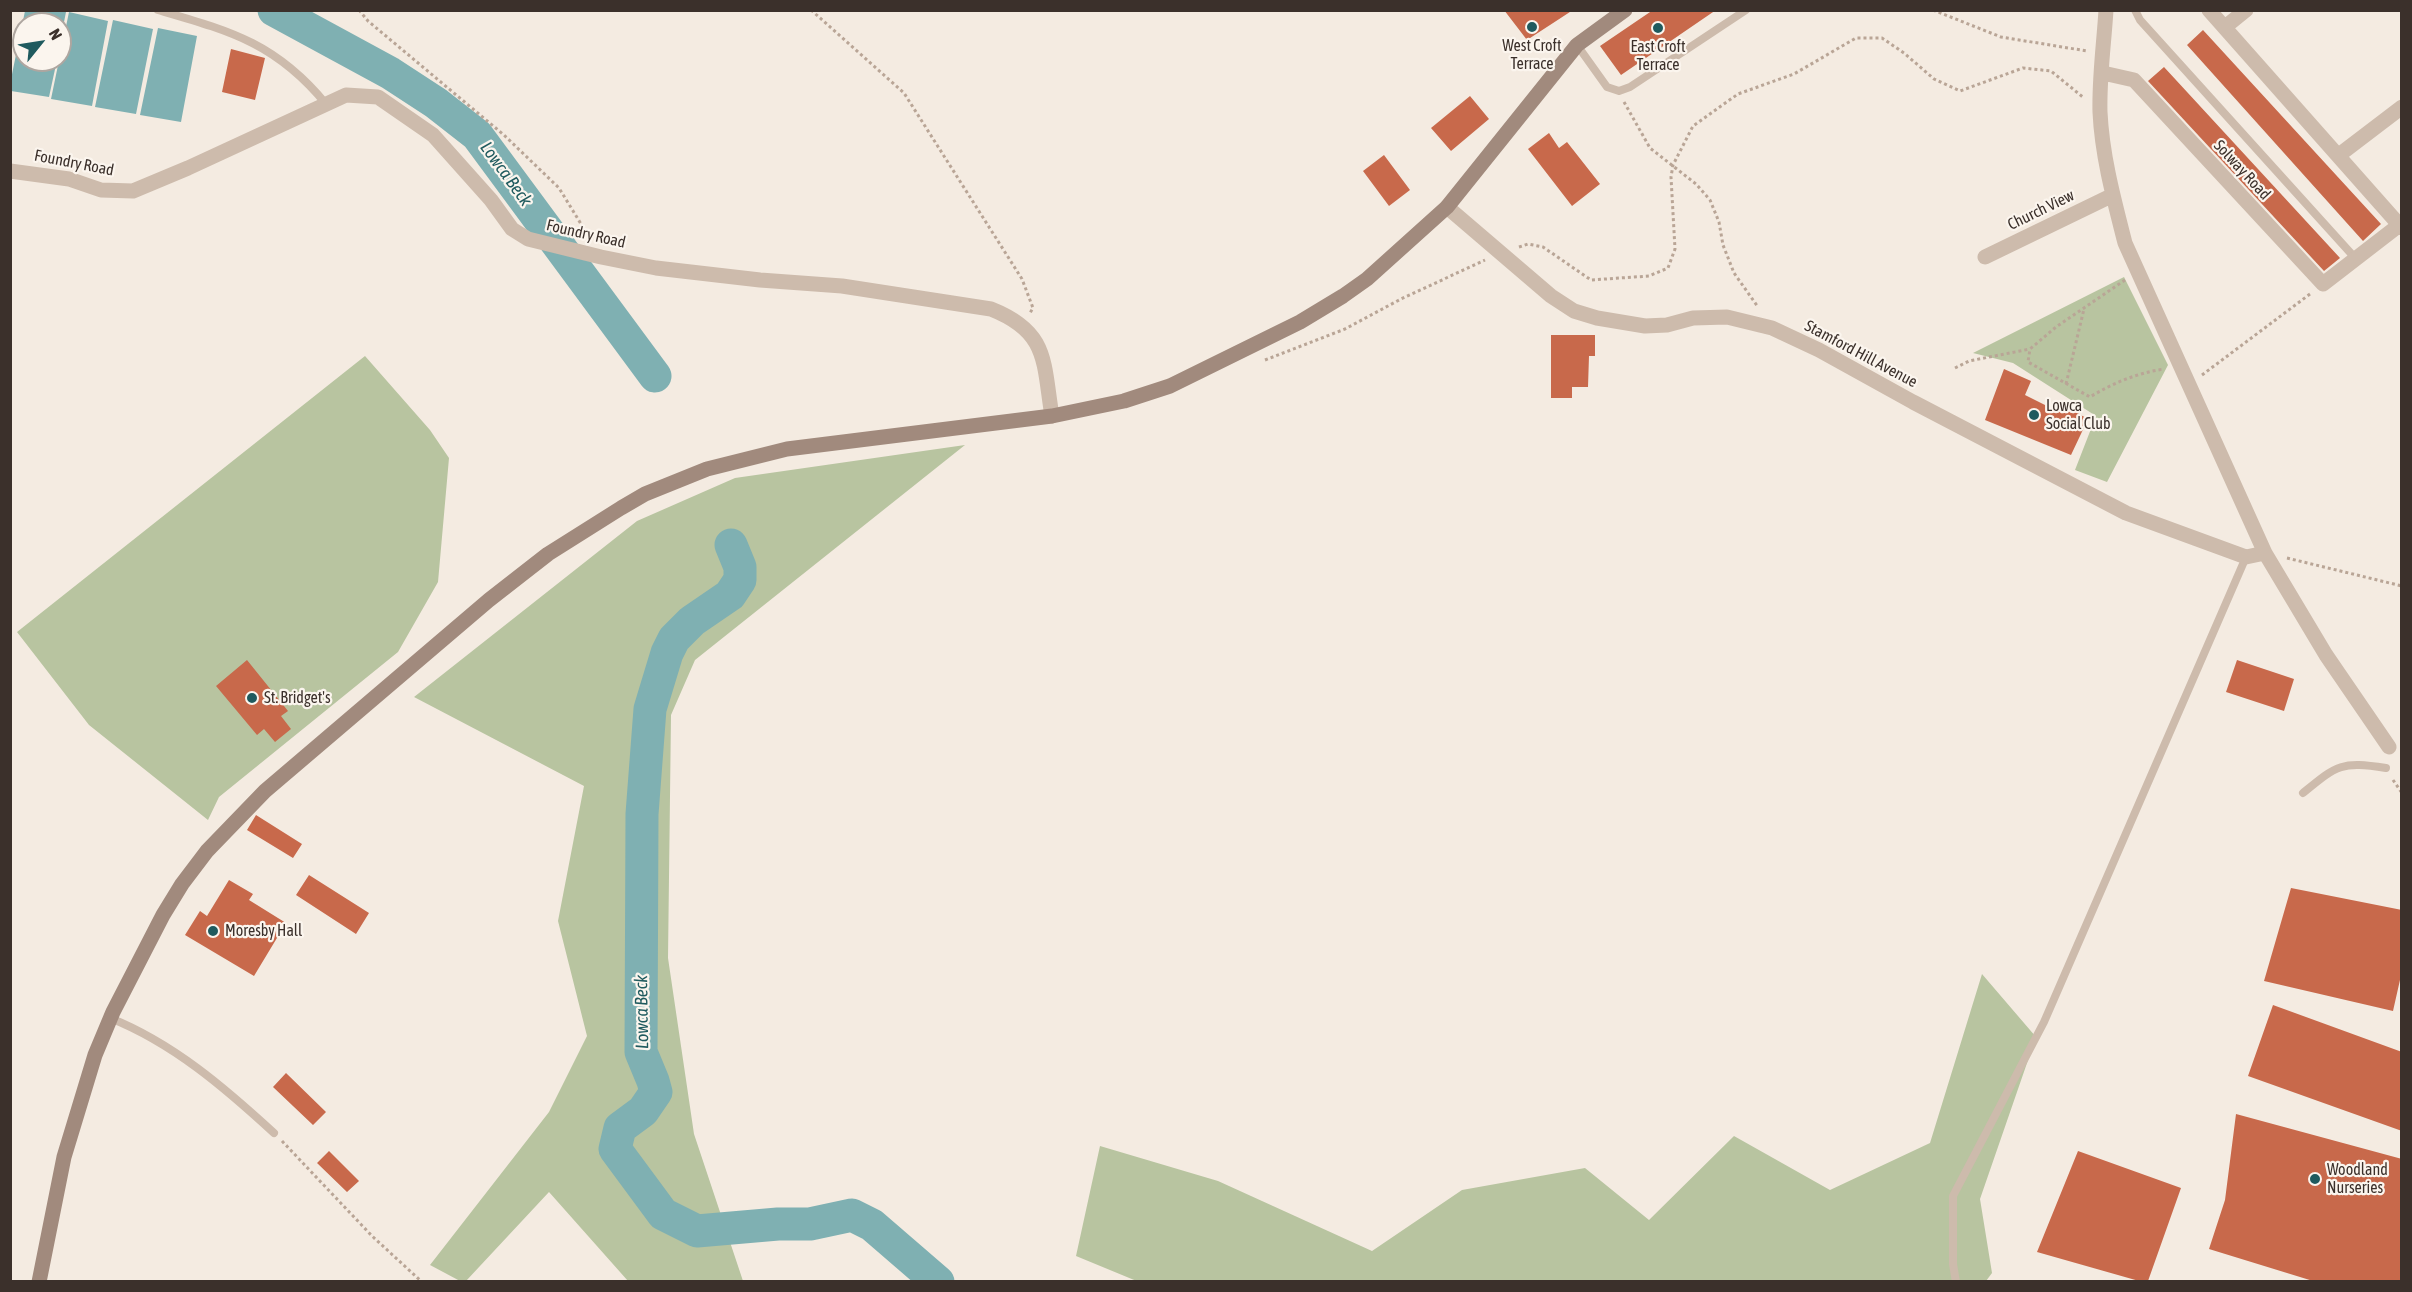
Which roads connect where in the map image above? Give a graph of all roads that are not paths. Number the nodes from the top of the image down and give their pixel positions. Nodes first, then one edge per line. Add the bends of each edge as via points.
1 (158, 10) edge
2 (1625, 10) edge
3 (1746, 10) edge
4 (2106, 10) edge
5 (2136, 10) edge
6 (2209, 10) edge
7 (2246, 10) edge
8 (2225, 27) junction
9 (1577, 45) junction
10 (2103, 73) junction
11 (326, 104) junction
12 (2402, 107) edge
13 (2339, 155) junction
14 (10, 171) edge
15 (2113, 195) junction
16 (1447, 207) junction
17 (2401, 225) edge
18 (1985, 257) dead end
19 (2356, 259) junction
20 (1052, 416) junction
21 (2265, 553) junction
22 (2246, 557) junction
23 (2389, 747) dead end
24 (2386, 768) dead end
25 (2302, 793) dead end
26 (110, 1018) junction
27 (274, 1133) road end
28 (39, 1281) edge
29 (1956, 1281) edge

1 - 11 lane via 222,29 269,51 300,75
2 - 9 street
3 - 9 lane via 1618,92 1607,87
4 - 10 street
5 - 19 lane via 2140,20
6 - 8 street
7 - 8 street
8 - 13 street
9 - 16 street
10 - 15 street via 2102,137
10 - 19 street, Solway Road via 2134,80 2323,284
11 - 14 street, Foundry Road via 133,191 101,190 69,179
11 - 20 street, Foundry Road via 346,95 378,97 433,135 512,229 528,239 656,268 843,286 991,309 1032,334 1040,349
12 - 13 street
13 - 17 street
15 - 18 street, Church View
15 - 21 street via 2125,243
16 - 20 street via 1343,297 1300,322 1148,394
16 - 22 street, Stamford Hill Avenue via 1551,296 1574,310 1645,326 1726,317 1772,328 2126,513
17 - 19 street
20 - 26 street via 787,449 744,459 645,494 576,535 489,600 323,740 265,791 207,851 164,915
21 - 22 street
21 - 23 street via 2326,655
22 - 29 lane via 2044,1022 1953,1196
24 - 25 lane via 2346,764
26 - 27 lane via 142,1031 194,1065
26 - 28 street via 81,1094

